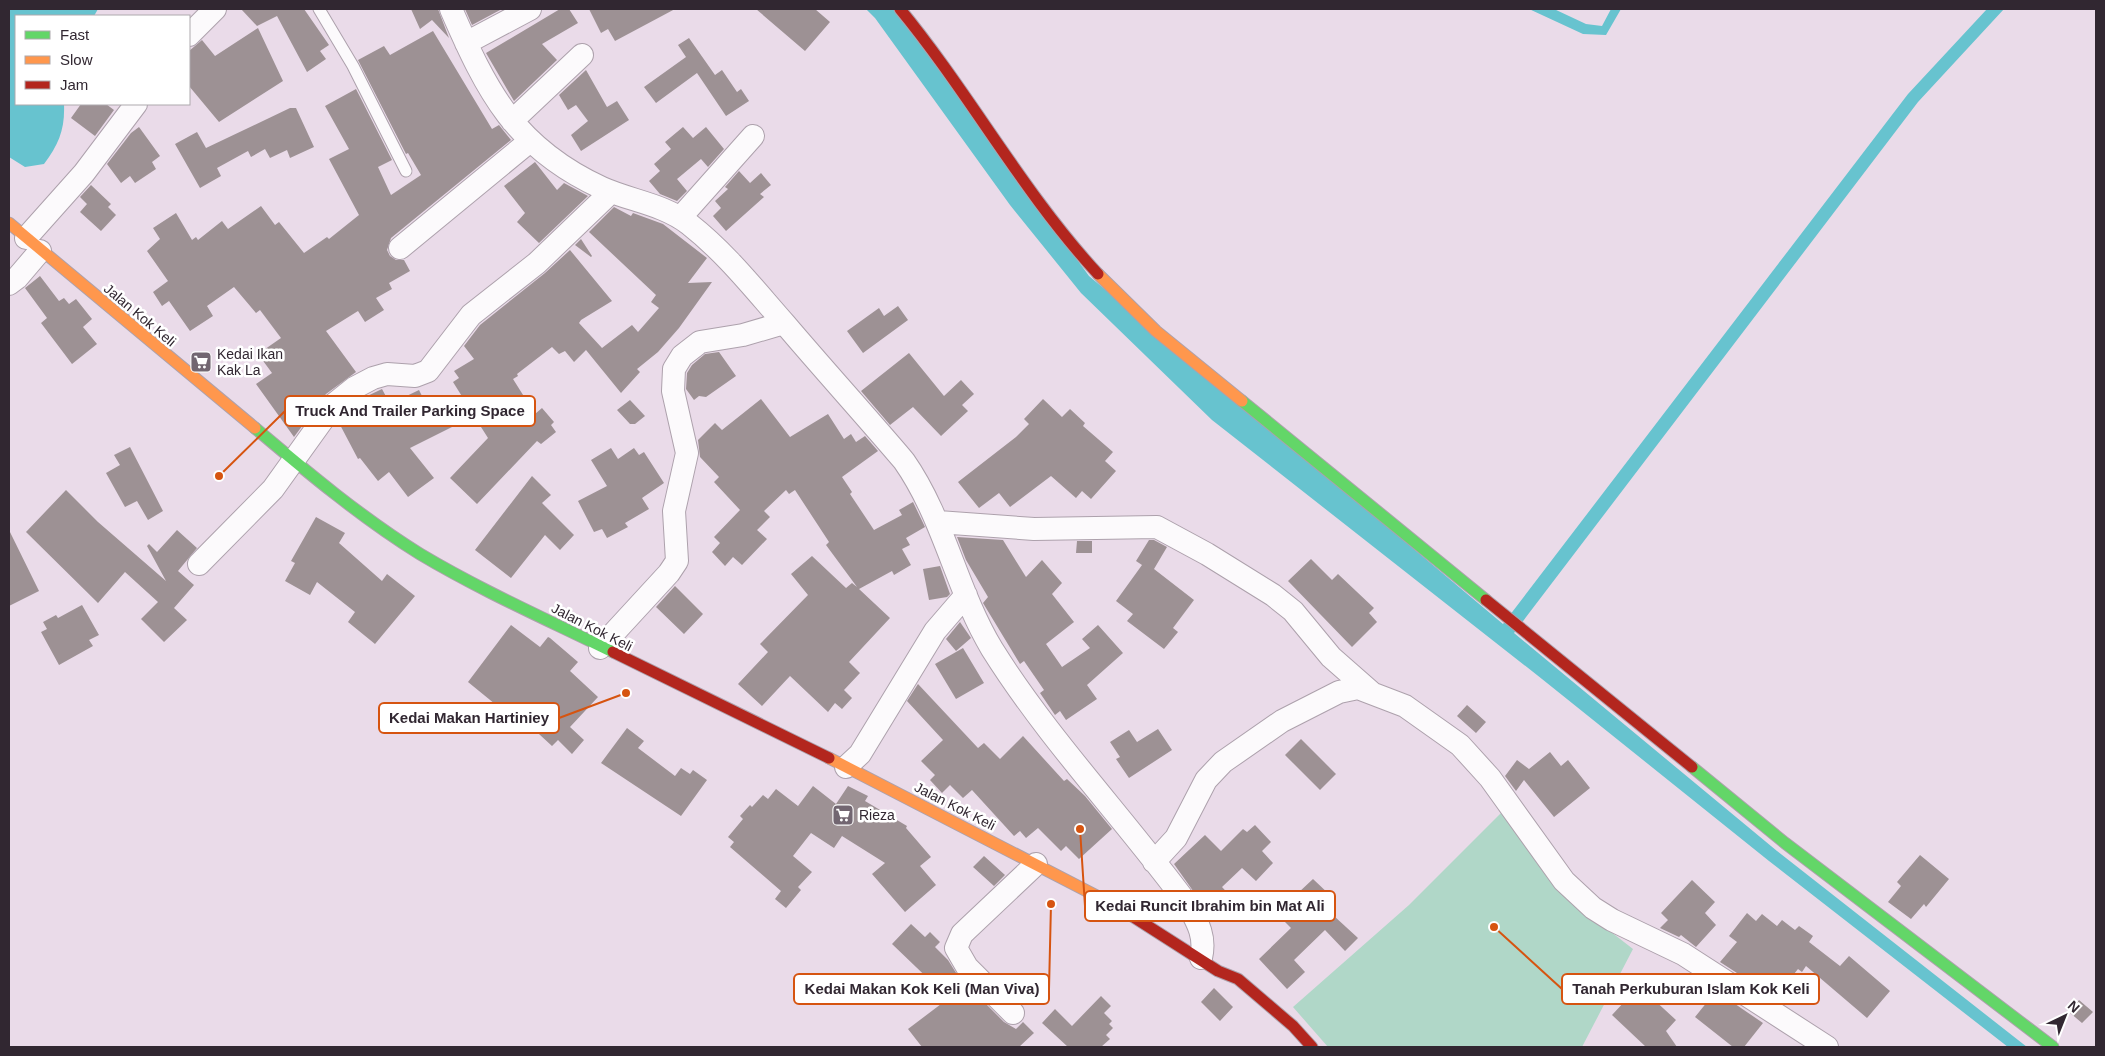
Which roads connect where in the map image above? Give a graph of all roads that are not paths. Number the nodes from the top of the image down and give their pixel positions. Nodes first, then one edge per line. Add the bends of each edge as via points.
1 (215, 9) edge
2 (318, 9) edge
3 (451, 9) edge
4 (530, 9) edge
5 (900, 9) edge
6 (190, 34) edge
7 (466, 43) junction
8 (582, 55) dead end
9 (135, 105) edge
10 (512, 121) junction
11 (753, 136) dead end
12 (530, 141) junction
13 (406, 171) dead end
14 (611, 192) junction
15 (680, 218) junction
16 (9, 223) edge
17 (32, 245) junction
18 (400, 248) dead end
19 (9, 284) edge
20 (784, 324) junction
21 (293, 460) junction
22 (938, 522) junction
23 (199, 564) dead end
24 (966, 595) junction
25 (600, 648) junction
26 (1374, 694) junction
27 (846, 767) junction
28 (1154, 862) junction
29 (1036, 864) junction
30 (1210, 964) junction
31 (1224, 984) dead end
32 (1014, 1012) dead end
33 (1312, 1047) edge
34 (1827, 1047) edge
35 (2053, 1047) edge

1 - 6 street
2 - 13 lane via 353,66
3 - 7 street
4 - 7 street
5 - 35 street via 935,52 1058,225 1117,295 1220,385 1785,843
7 - 10 street via 496,102
8 - 10 street
9 - 17 street
10 - 12 street
11 - 15 street
12 - 14 street via 565,168
12 - 18 street
14 - 15 street via 651,204
14 - 21 street via 537,263 472,315 428,370 415,376 387,374 354,388 334,404
15 - 20 street via 741,271
16 - 17 street, Jalan Kok Keli
17 - 19 street via 17,278
17 - 21 street, Jalan Kok Keli
20 - 22 street via 904,461
20 - 25 street via 700,342 676,363 673,392 687,453 674,511 677,561
21 - 23 street via 273,489
21 - 25 street, Jalan Kok Keli via 419,553
22 - 24 street
22 - 26 street via 1034,529 1157,527 1207,554 1294,611 1331,657
24 - 27 street via 935,631 860,754
24 - 28 street via 992,649 1024,695
25 - 27 street, Jalan Kok Keli
26 - 28 street via 1358,688 1339,692 1282,721 1243,747 1206,780 1176,838
26 - 34 street via 1417,713 1470,755 1564,882 1588,903 1612,920 1683,954
27 - 29 street, Jalan Kok Keli
28 - 30 street via 1195,917
29 - 30 street, Jalan Kok Keli via 1126,912
29 - 32 street via 962,934 956,948 967,967
30 - 31 street
30 - 33 street, Jalan Kok Keli via 1238,979 1293,1026

